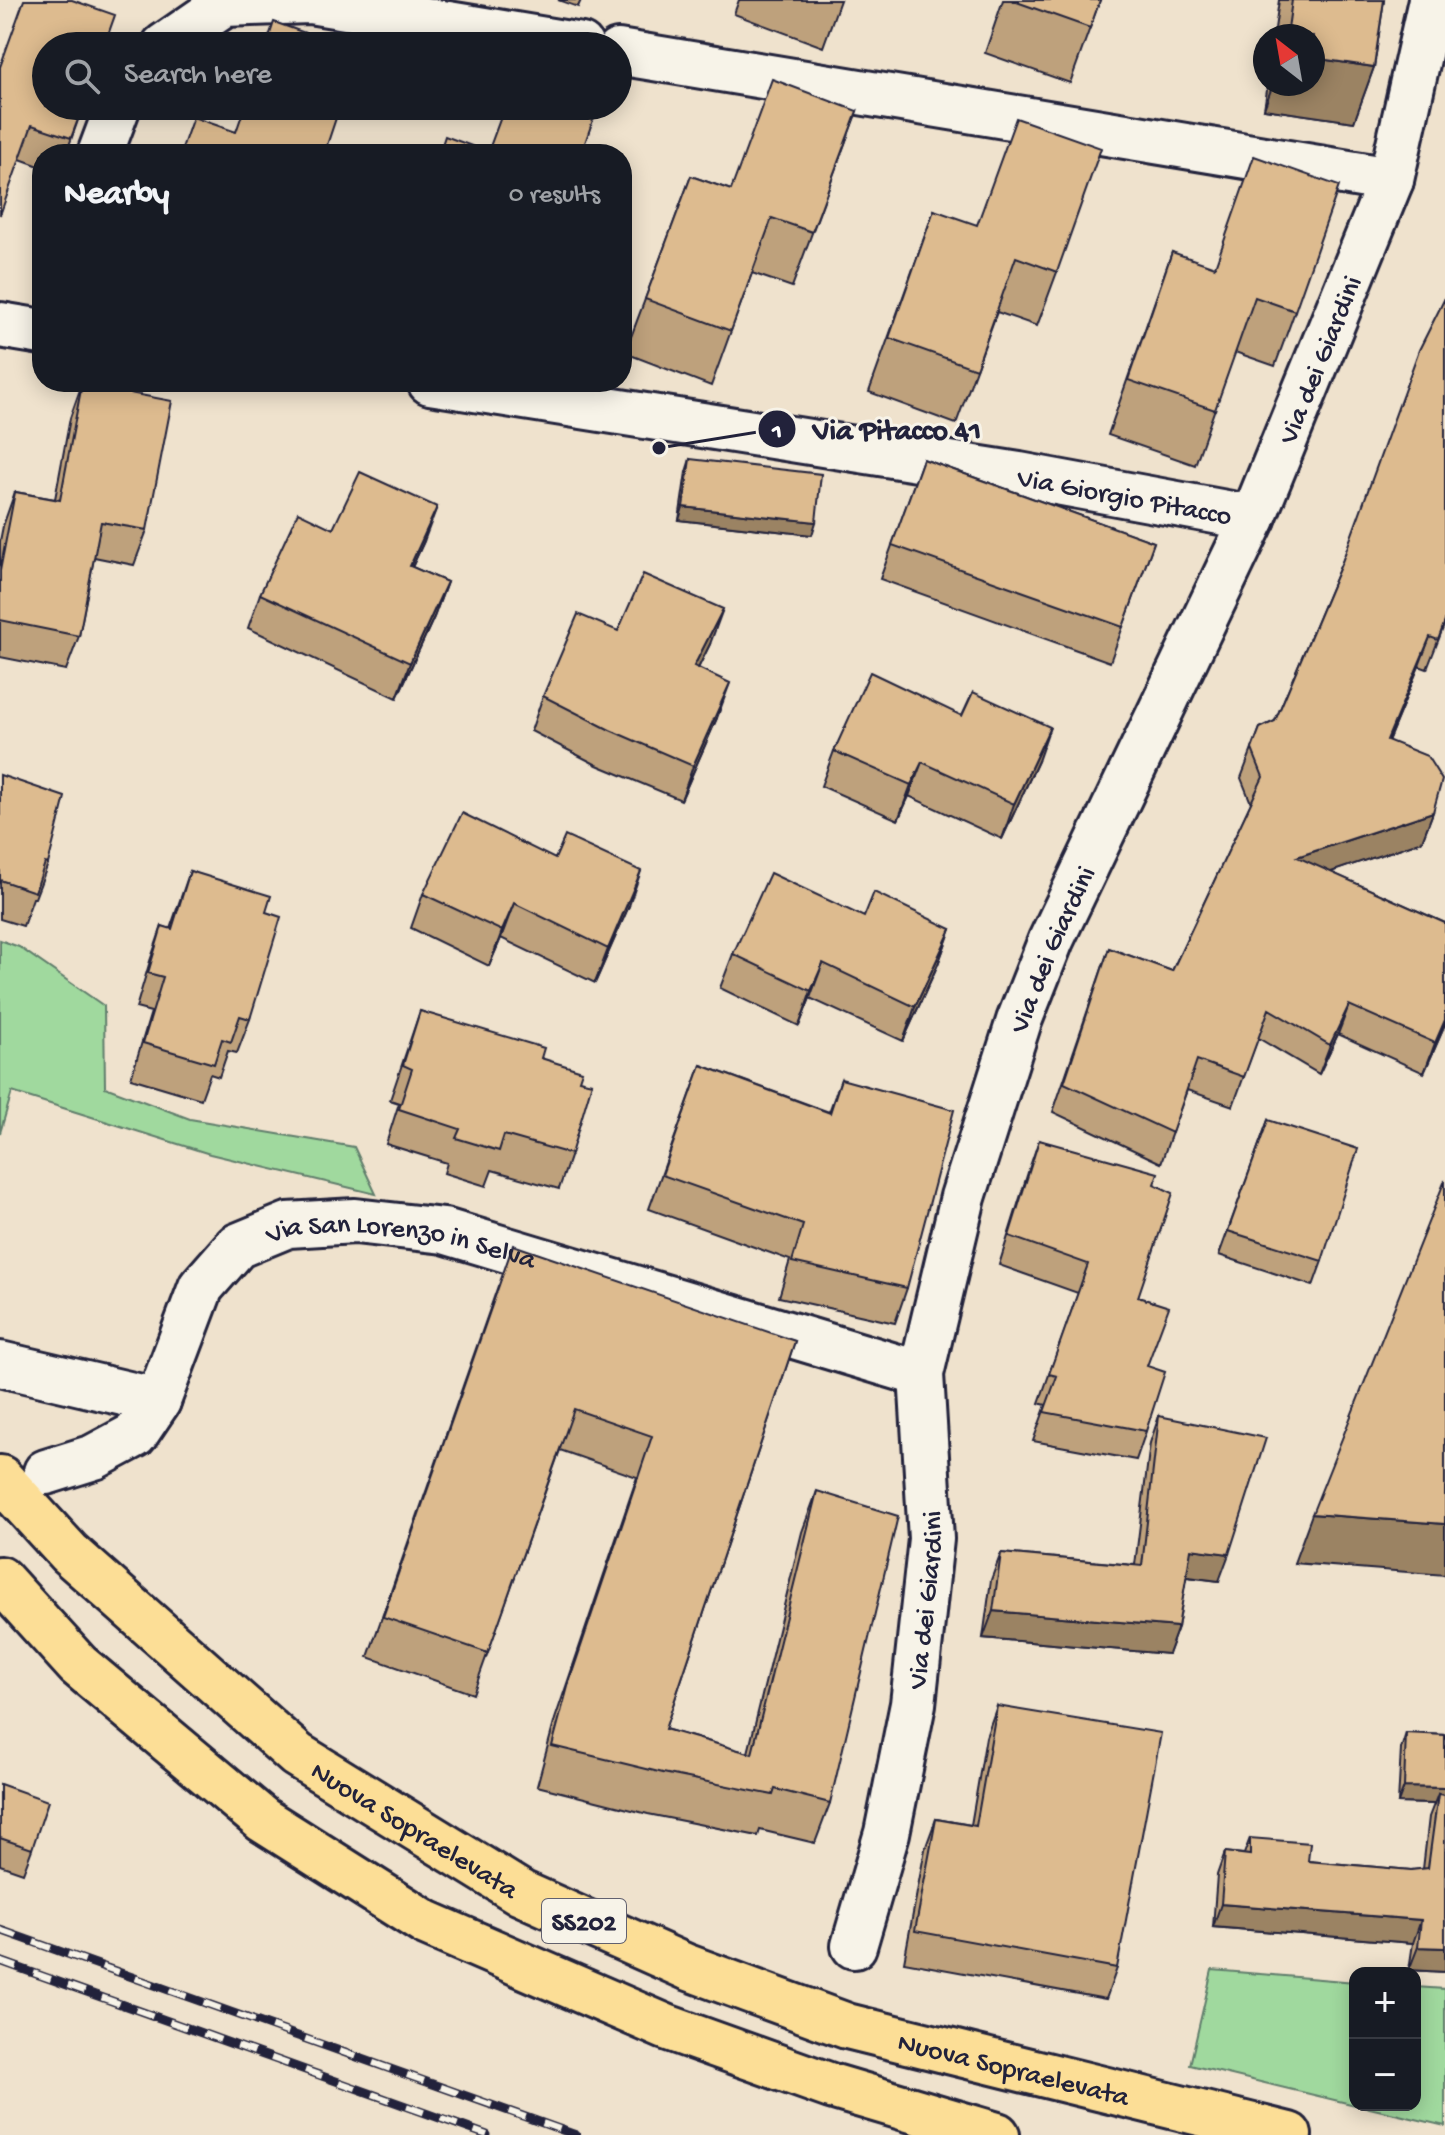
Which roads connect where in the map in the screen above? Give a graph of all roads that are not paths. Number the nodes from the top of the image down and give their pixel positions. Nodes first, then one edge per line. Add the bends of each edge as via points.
1 (1431, 0) edge
2 (184, 32) edge
3 (497, 32) edge
4 (632, 54) edge
5 (113, 120) edge
6 (104, 144) edge
7 (1391, 180) junction
8 (493, 392) edge
9 (1253, 518) junction
10 (0, 1364) edge
11 (921, 1374) junction
12 (158, 1401) junction
13 (46, 1472) dead end
14 (0, 1478) edge
15 (0, 1579) edge
16 (854, 1946) dead end
17 (997, 2135) edge
18 (1289, 2135) edge

1 - 7 street, Via dei Giardini
2 - 3 street via 225,4 310,1
4 - 7 street
5 - 6 street
7 - 9 street, Via dei Giardini
8 - 9 street, Via Giorgio Pitacco via 1019,475
9 - 11 street, Via dei Giardini via 1100,832 1019,1021 963,1197
10 - 12 street
11 - 12 street, Via San Lorenzo in Selva via 444,1231 355,1221 288,1225 237,1246 201,1287
11 - 16 street, Via dei Giardini via 931,1539 913,1704 887,1833
12 - 13 street, Via San Lorenzo in Selva via 135,1435 94,1457
14 - 18 highway, Nuova Sopraelevata / SS202 via 69,1553 297,1755 521,1893 687,1967 847,2026
15 - 17 highway, SS202 via 78,1665 263,1820 426,1923 666,2027 831,2086

